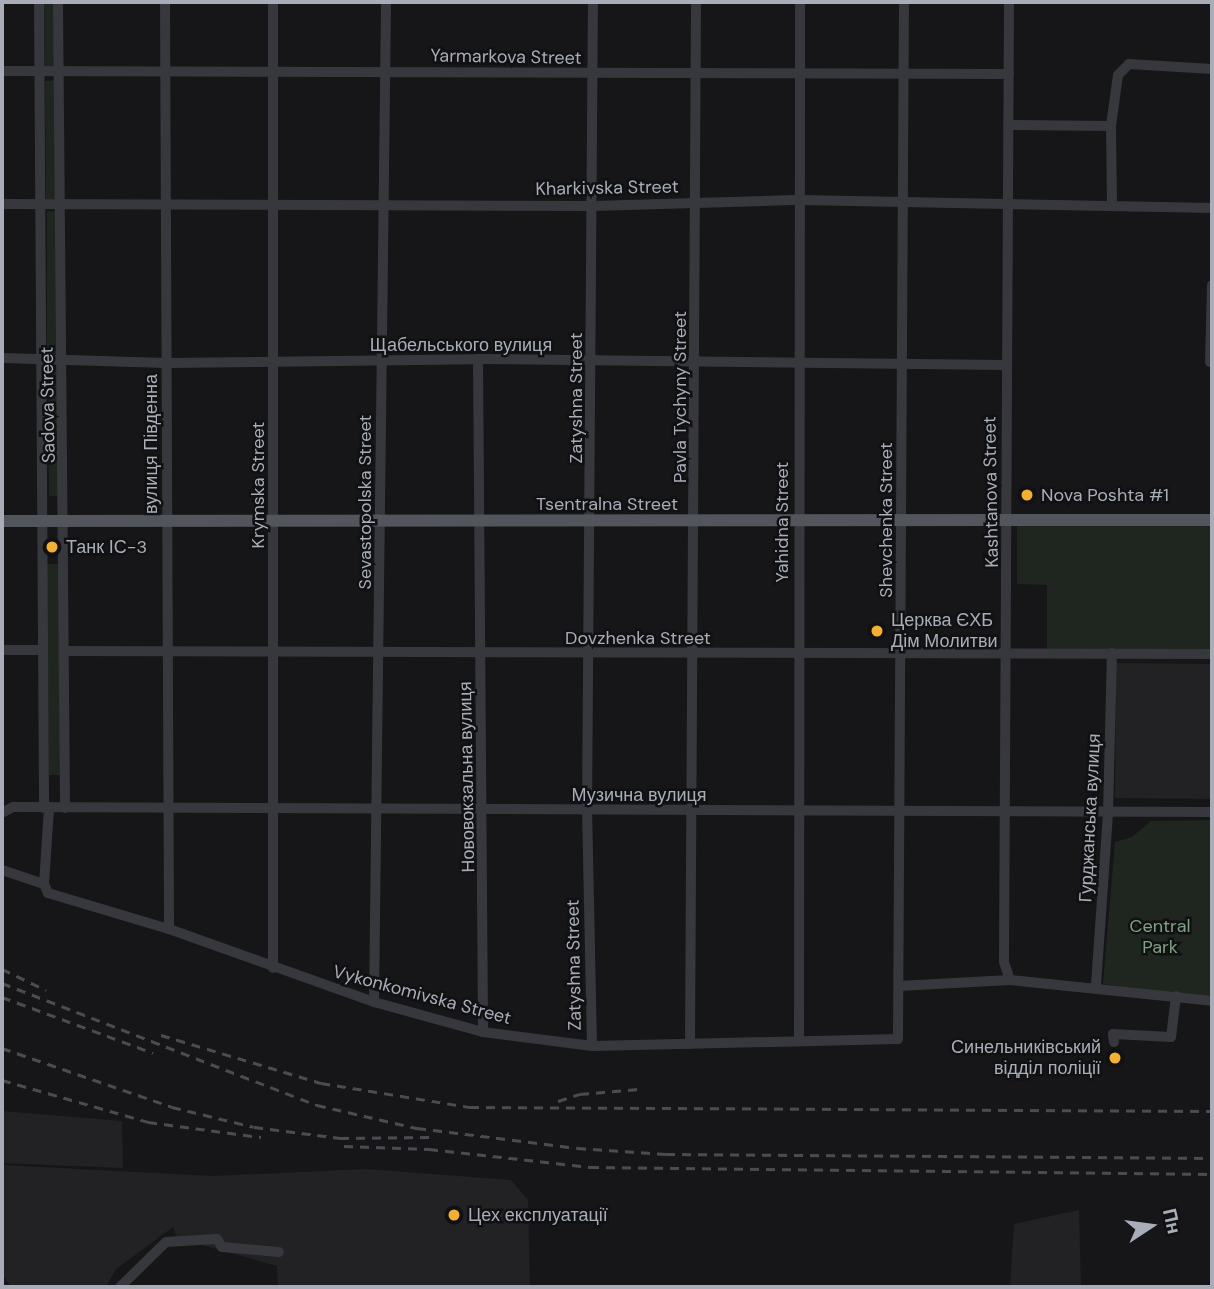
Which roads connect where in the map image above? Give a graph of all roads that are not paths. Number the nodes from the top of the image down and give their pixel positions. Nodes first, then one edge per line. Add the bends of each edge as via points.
1 (39, 2) edge
2 (58, 2) edge
3 (165, 2) edge
4 (273, 2) edge
5 (386, 2) edge
6 (593, 2) edge
7 (696, 2) edge
8 (800, 2) edge
9 (904, 2) edge
10 (1009, 2) edge
11 (1212, 69) edge
12 (273, 70) junction
13 (387, 70) junction
14 (2, 71) edge
15 (40, 71) junction
16 (60, 71) junction
17 (165, 71) junction
18 (799, 72) junction
19 (904, 74) junction
20 (1009, 74) junction
21 (593, 75) junction
22 (695, 75) junction
23 (1010, 125) junction
24 (1111, 125) junction
25 (800, 200) junction
26 (901, 200) junction
27 (273, 202) junction
28 (695, 202) junction
29 (165, 203) junction
30 (2, 204) edge
31 (1006, 204) junction
32 (41, 205) junction
33 (61, 205) junction
34 (384, 205) junction
35 (593, 205) junction
36 (1112, 206) junction
37 (1212, 208) edge
38 (1212, 285) edge
39 (2, 358) edge
40 (41, 358) junction
41 (63, 359) junction
42 (478, 359) junction
43 (382, 360) junction
44 (592, 360) junction
45 (273, 361) junction
46 (696, 362) junction
47 (797, 362) junction
48 (1210, 362) dead end
49 (167, 363) junction
50 (904, 364) junction
51 (1005, 365) junction
52 (42, 520) junction
53 (1212, 520) edge
54 (2, 521) edge
55 (166, 521) junction
56 (274, 521) junction
57 (380, 521) junction
58 (695, 521) junction
59 (65, 522) junction
60 (480, 522) junction
61 (591, 522) junction
62 (798, 522) junction
63 (901, 522) junction
64 (1008, 523) junction
65 (2, 650) edge
66 (43, 650) junction
67 (65, 651) junction
68 (275, 651) junction
69 (169, 652) junction
70 (379, 652) junction
71 (481, 653) junction
72 (591, 653) junction
73 (1112, 653) junction
74 (695, 654) junction
75 (797, 654) junction
76 (1008, 654) junction
77 (1212, 654) edge
78 (902, 655) junction
79 (275, 807) junction
80 (46, 808) junction
81 (65, 808) junction
82 (378, 808) junction
83 (484, 808) junction
84 (169, 810) junction
85 (694, 810) junction
86 (587, 811) junction
87 (798, 811) junction
88 (902, 811) junction
89 (1007, 812) junction
90 (1212, 812) edge
91 (2, 813) edge
92 (1108, 814) junction
93 (2, 870) edge
94 (44, 884) junction
95 (169, 929) junction
96 (274, 968) junction
97 (1013, 980) junction
98 (1096, 985) junction
99 (899, 986) junction
100 (1176, 996) junction
101 (1212, 1001) edge
102 (374, 1002) junction
103 (483, 1032) junction
104 (898, 1039) joint
105 (799, 1041) junction
106 (1114, 1042) dead end
107 (690, 1044) junction
108 (592, 1046) junction
109 (279, 1252) dead end
110 (120, 1287) edge

1 - 15 street, Sadova Street
2 - 16 street, Sadova Street
3 - 17 street, вулиця Південна
4 - 12 street, Krymska Street
5 - 13 street, Sevastopolska Street
6 - 21 street, Zatyshna Street
7 - 22 street, Pavla Tychyny Street
8 - 18 street, Yahidna Street
9 - 19 street, Shevchenka Street
10 - 20 street, Kashtanova Street
11 - 24 street via 1129,64 1118,75
12 - 13 street, Yarmarkova Street
12 - 17 street, Yarmarkova Street
12 - 27 street, Krymska Street
13 - 21 street, Yarmarkova Street
13 - 34 street, Sevastopolska Street
14 - 15 street, Yarmarkova Street
15 - 16 street, Yarmarkova Street
15 - 32 street, Sadova Street
16 - 17 street, Yarmarkova Street
16 - 33 street, Sadova Street
17 - 29 street, вулиця Південна
18 - 19 street, Yarmarkova Street
18 - 22 street, Yarmarkova Street
18 - 25 street, Yahidna Street
19 - 20 street, Yarmarkova Street
19 - 26 street, Shevchenka Street
20 - 23 street, Kashtanova Street
21 - 22 street, Yarmarkova Street
21 - 35 street, Zatyshna Street
22 - 28 street, Pavla Tychyny Street
23 - 24 street
23 - 31 street, Kashtanova Street
24 - 36 street
25 - 26 street, Kharkivska Street
25 - 28 street, Kharkivska Street
25 - 47 street, Yahidna Street
26 - 31 street, Kharkivska Street
26 - 50 street, Shevchenka Street
27 - 29 street, Kharkivska Street
27 - 34 street, Kharkivska Street
27 - 45 street, Krymska Street
28 - 35 street, Kharkivska Street
28 - 46 street, Pavla Tychyny Street
29 - 33 street, Kharkivska Street
29 - 49 street, вулиця Південна
30 - 32 street, Kharkivska Street
31 - 36 street, Kharkivska Street
31 - 51 street, Kashtanova Street
32 - 33 street, Kharkivska Street
32 - 40 street, Sadova Street
33 - 41 street, Sadova Street
34 - 35 street, Kharkivska Street
34 - 43 street, Sevastopolska Street
35 - 44 street, Zatyshna Street
36 - 37 street, Kharkivska Street
38 - 48 street
39 - 40 street, Щабельського вулиця
40 - 41 street, Щабельського вулиця
40 - 52 street, Sadova Street
41 - 49 street, Щабельського вулиця
41 - 59 street, Sadova Street
42 - 43 street, Щабельського вулиця
42 - 44 street, Щабельського вулиця
42 - 60 street, Нововокзальна вулиця
43 - 45 street, Щабельського вулиця
43 - 57 street, Sevastopolska Street
44 - 46 street, Щабельського вулиця
44 - 61 street, Zatyshna Street
45 - 49 street, Щабельського вулиця
45 - 56 street, Krymska Street
46 - 47 street, Щабельського вулиця
46 - 58 street, Pavla Tychyny Street
47 - 50 street, Щабельського вулиця
47 - 62 street, Yahidna Street
49 - 55 street, вулиця Південна
50 - 51 street, Щабельського вулиця
50 - 63 street, Shevchenka Street
51 - 64 street, Kashtanova Street
52 - 54 main road, Tsentralna Street
52 - 59 main road, Tsentralna Street
52 - 66 street, Sadova Street
53 - 64 main road, Tsentralna Street
55 - 56 main road, Tsentralna Street
55 - 59 main road, Tsentralna Street
55 - 69 street, вулиця Південна
56 - 57 main road, Tsentralna Street
56 - 68 street, Krymska Street
57 - 60 main road, Tsentralna Street
57 - 70 street, Sevastopolska Street
58 - 61 main road, Tsentralna Street
58 - 62 main road, Tsentralna Street
58 - 74 street, Pavla Tychyny Street
59 - 67 street, Sadova Street
60 - 61 main road, Tsentralna Street
60 - 71 street, Нововокзальна вулиця
61 - 72 street, Zatyshna Street
62 - 63 main road, Tsentralna Street
62 - 75 street, Yahidna Street
63 - 64 main road, Tsentralna Street
63 - 78 street, Shevchenka Street
64 - 76 street, Kashtanova Street
65 - 66 street
66 - 80 street, Sadova Street
67 - 69 street, Dovzhenka Street
67 - 81 street, Sadova Street
68 - 69 street, Dovzhenka Street
68 - 70 street, Dovzhenka Street
68 - 79 street, Krymska Street
69 - 84 street, вулиця Південна
70 - 71 street, Dovzhenka Street
70 - 82 street, Sevastopolska Street
71 - 72 street, Dovzhenka Street
71 - 83 street, Нововокзальна вулиця
72 - 74 street, Dovzhenka Street
72 - 86 street, Zatyshna Street
73 - 76 street, Dovzhenka Street
73 - 77 street, Dovzhenka Street
73 - 92 street, Гурджанська вулиця
74 - 75 street, Dovzhenka Street
74 - 85 street, Pavla Tychyny Street
75 - 78 street, Dovzhenka Street
75 - 87 street, Yahidna Street
76 - 78 street, Dovzhenka Street
76 - 89 street, Kashtanova Street
78 - 88 street, Shevchenka Street
79 - 82 street, Музична вулиця
79 - 84 street, Музична вулиця
79 - 96 street, Krymska Street
80 - 81 street, Музична вулиця
80 - 91 street, Музична вулиця via 13,807
80 - 94 street, Sadova Street via 49,866
81 - 84 street, Музична вулиця
82 - 83 street, Музична вулиця
82 - 102 street, Sevastopolska Street
83 - 86 street, Музична вулиця
83 - 103 street, Нововокзальна вулиця
84 - 95 street, вулиця Південна
85 - 86 street, Музична вулиця
85 - 87 street, Музична вулиця
85 - 107 street, Pavla Tychyny Street
86 - 108 street, Zatyshna Street
87 - 88 street, Музична вулиця
87 - 105 street, Yahidna Street
88 - 89 street, Музична вулиця
88 - 99 street, Shevchenka Street
89 - 92 street, Музична вулиця
89 - 97 street, Kashtanova Street via 1004,962
90 - 92 street, Музична вулиця
92 - 98 street, Гурджанська вулиця
93 - 94 street, Vykonkomivska Street
94 - 95 street, Vykonkomivska Street via 48,893
95 - 96 street, Vykonkomivska Street
96 - 102 street, Vykonkomivska Street
97 - 98 street
97 - 99 street
98 - 100 street
99 - 104 street, Shevchenka Street
100 - 101 street
100 - 106 street via 1171,1037 1113,1034
102 - 103 street, Vykonkomivska Street
103 - 108 street, Vykonkomivska Street
104 - 105 street, Vykonkomivska Street
105 - 107 street, Vykonkomivska Street
107 - 108 street, Vykonkomivska Street
109 - 110 street via 222,1247 217,1239 166,1242

